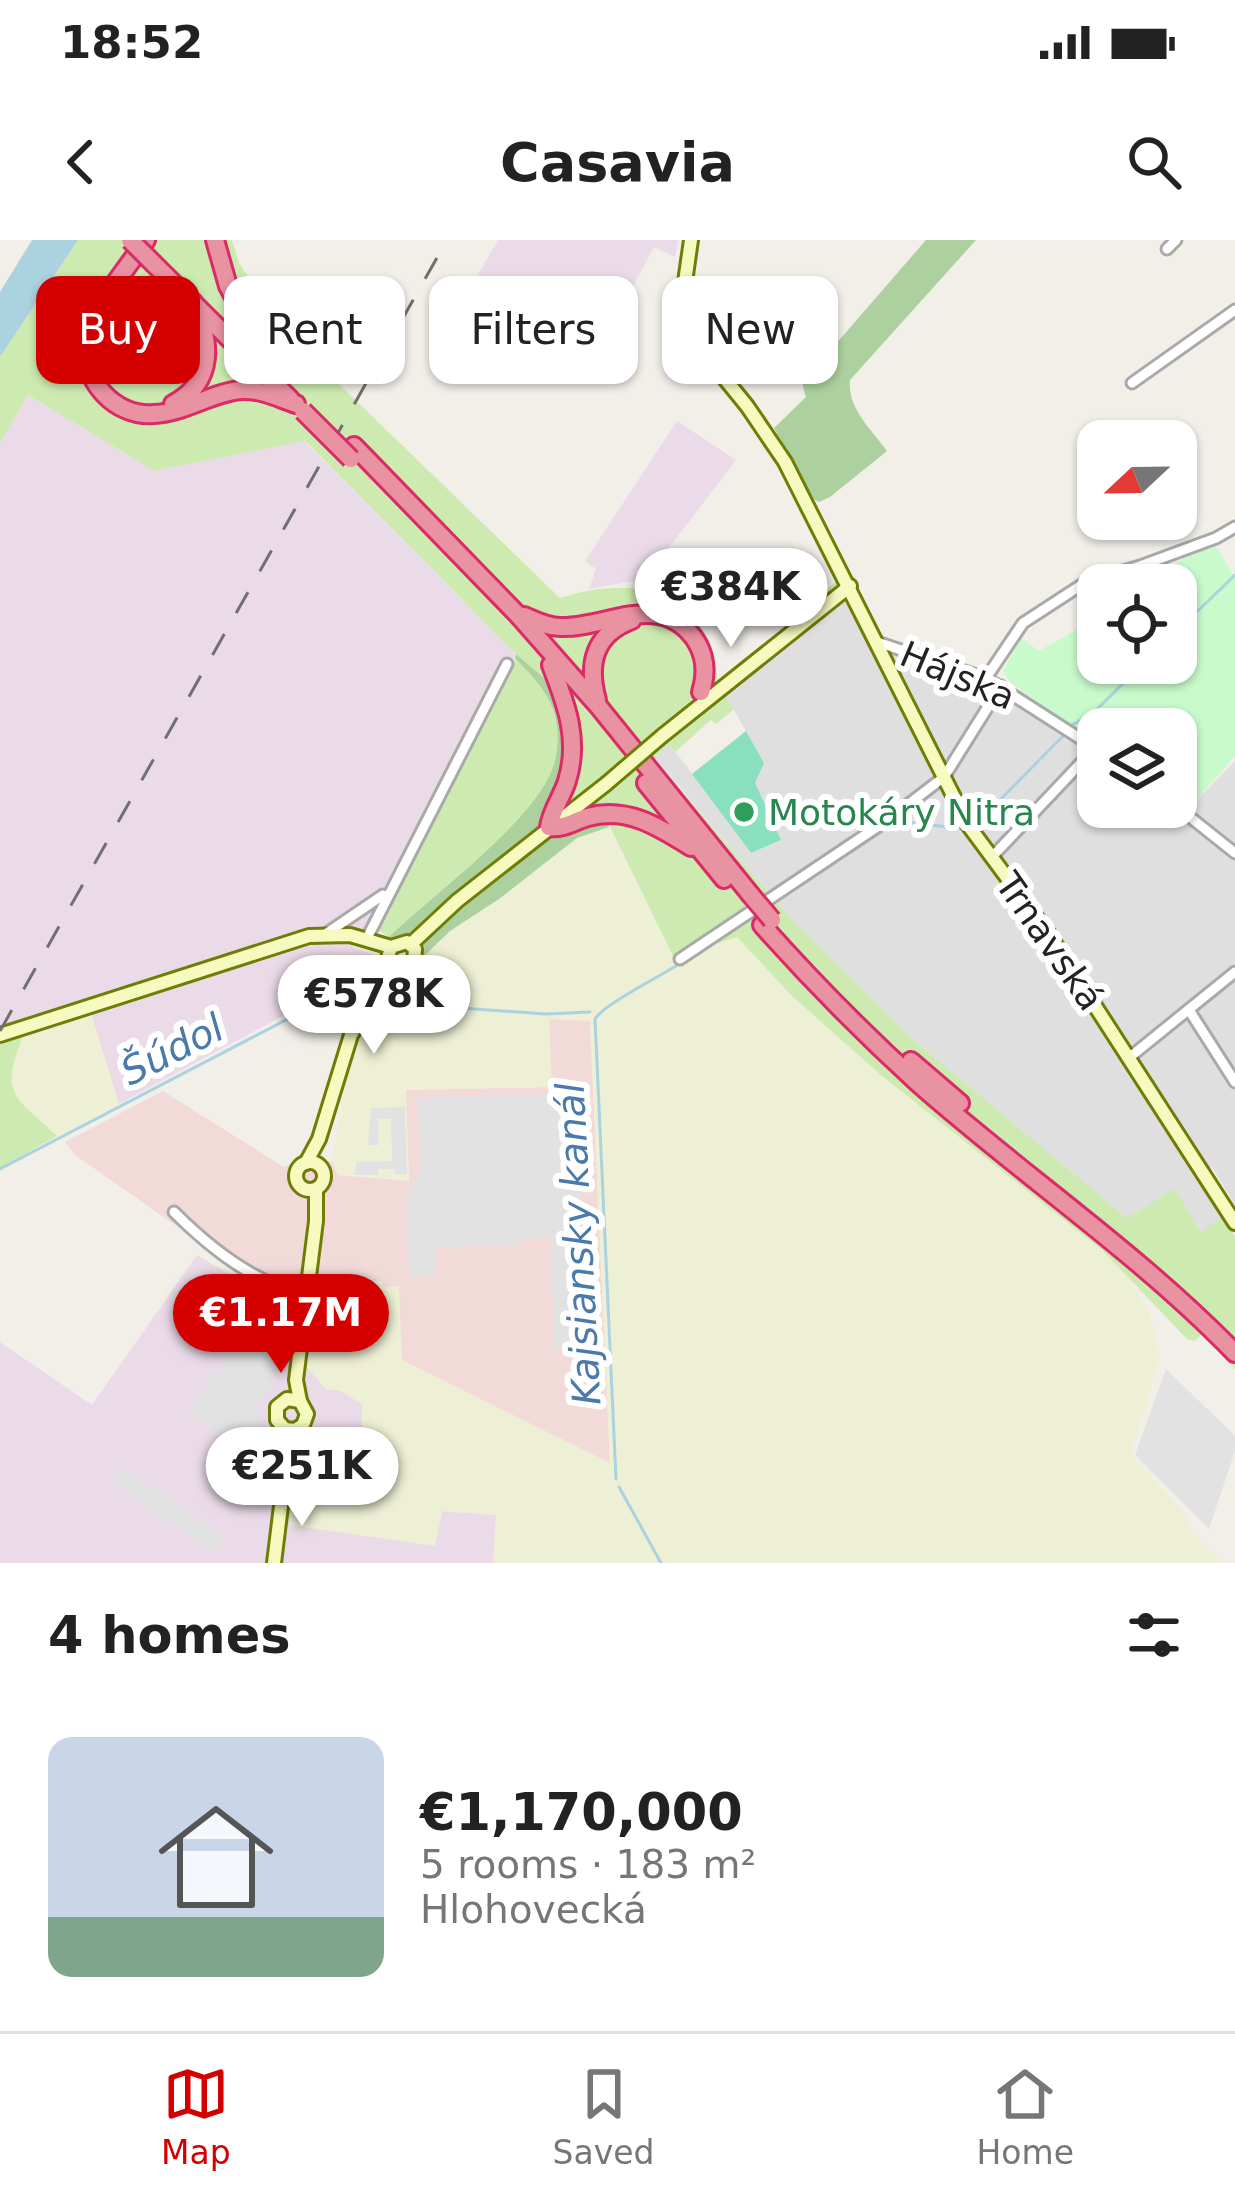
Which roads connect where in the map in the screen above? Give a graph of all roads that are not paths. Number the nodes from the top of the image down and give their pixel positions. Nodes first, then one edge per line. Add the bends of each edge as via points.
1 (130, 240) edge
2 (149, 240) edge
3 (214, 240) edge
4 (691, 240) edge
5 (1176, 240) edge
6 (1166, 249) dead end
7 (159, 261) junction
8 (128, 276) edge
9 (171, 276) edge
10 (225, 276) edge
11 (200, 309) edge
12 (1235, 310) edge
13 (200, 317) edge
14 (224, 321) edge
15 (200, 377) edge
16 (1132, 383) dead end
17 (102, 384) edge
18 (196, 384) edge
19 (286, 384) edge
20 (302, 405) junction
21 (352, 452) junction
22 (1235, 526) edge
23 (850, 586) junction
24 (517, 614) junction
25 (877, 642) junction
26 (507, 664) dead end
27 (550, 665) junction
28 (986, 678) junction
29 (1001, 686) junction
30 (707, 694) junction
31 (599, 706) junction
32 (1077, 736) edge
33 (1077, 769) edge
34 (944, 777) junction
35 (1197, 823) edge
36 (550, 827) junction
37 (702, 853) junction
38 (1235, 853) edge
39 (992, 858) junction
40 (387, 892) junction
41 (746, 897) junction
42 (767, 922) junction
43 (422, 932) junction
44 (327, 933) junction
45 (379, 942) junction
46 (411, 944) junction
47 (680, 959) dead end
48 (394, 967) junction
49 (1235, 972) edge
50 (370, 1001) junction
51 (1189, 1010) junction
52 (0, 1035) edge
53 (1130, 1057) junction
54 (1235, 1082) edge
55 (313, 1164) junction
56 (311, 1189) junction
57 (174, 1212) dead end
58 (1235, 1222) edge
59 (306, 1294) junction
60 (1235, 1337) edge
61 (1235, 1353) edge
62 (293, 1400) junction
63 (288, 1428) junction
64 (274, 1563) edge

1 - 7 highway, bridge
2 - 7 highway
2 - 8 highway
2 - 20 highway via 89,332 87,363 108,399 144,414 244,390
3 - 10 highway
4 - 23 street, Trnavská via 684,289 692,334 785,462
5 - 6 street
7 - 9 highway
7 - 14 highway
11 - 20 highway
12 - 16 street
13 - 15 highway via 208,349
17 - 18 highway via 145,410 167,407
19 - 20 highway
20 - 21 highway, bridge
21 - 24 highway
21 - 27 highway
22 - 28 street via 1086,582 1023,623
23 - 25 street, Trnavská
23 - 30 street
24 - 30 highway via 564,627 634,614 672,620 704,656
24 - 31 highway
25 - 28 street, Hájska
25 - 34 street, Trnavská
26 - 40 street
27 - 36 highway via 573,744
27 - 37 highway
28 - 29 street, Hájska
29 - 32 street, Hájska
29 - 34 street
30 - 31 highway via 685,634 658,620 634,620 596,650 591,669
30 - 36 street, bridge
31 - 41 highway
33 - 39 street
34 - 39 street, Trnavská
34 - 47 street
35 - 38 street
36 - 37 highway via 628,815
36 - 43 street
37 - 41 highway
39 - 53 street, Trnavská
40 - 44 street
40 - 45 street
41 - 42 highway
42 - 60 highway via 893,1046
42 - 61 highway via 808,977 921,1085
43 - 45 street
43 - 46 street
44 - 45 street
44 - 52 street
45 - 46 street
45 - 48 street
46 - 48 street via 414,963
48 - 50 street
49 - 51 street
50 - 55 street
50 - 55 street via 351,1035
51 - 53 street
51 - 54 street
53 - 58 street, Trnavská
55 - 56 street via 323,1179
55 - 56 street via 296,1178
56 - 59 street via 316,1221
57 - 59 street via 275,1286
59 - 62 street
62 - 63 street via 276,1412
62 - 63 street via 307,1414 303,1425
63 - 64 street

